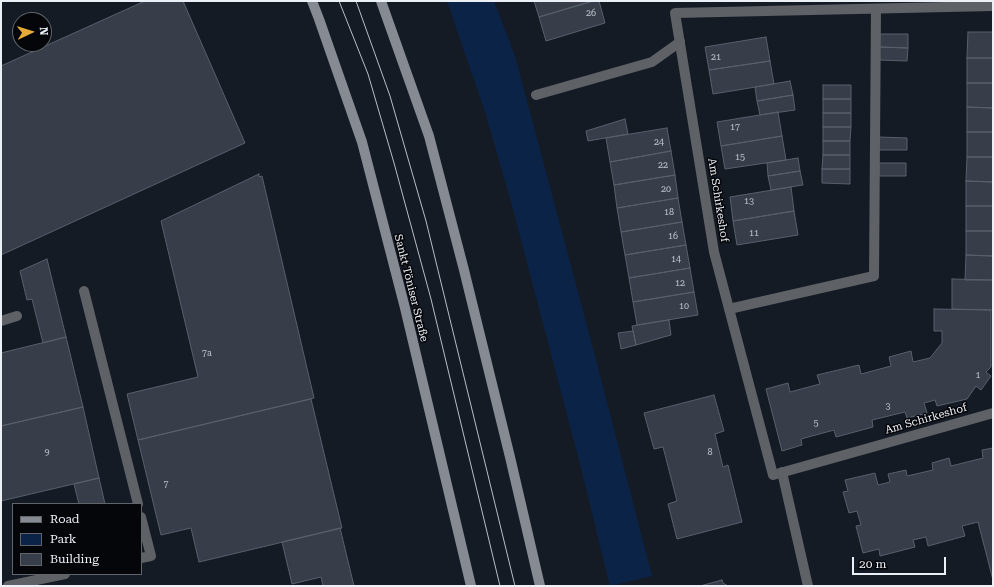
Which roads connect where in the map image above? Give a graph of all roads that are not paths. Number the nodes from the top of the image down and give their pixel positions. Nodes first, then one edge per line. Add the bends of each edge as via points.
1 (312, 1) edge
2 (381, 1) edge
3 (993, 6) edge
4 (876, 9) junction
5 (680, 42) junction
6 (536, 95) dead end
7 (84, 291) dead end
8 (729, 309) junction
9 (17, 316) dead end
10 (1, 320) edge
11 (993, 413) edge
12 (782, 472) junction
13 (138, 503) edge
14 (142, 521) edge
15 (142, 558) edge
16 (60, 575) edge
17 (8, 586) edge
18 (471, 586) edge
19 (540, 586) edge
20 (808, 586) edge

1 - 18 main road, Sankt Töniser Straße via 362,142 405,308
2 - 19 main road via 429,136
3 - 4 street, Am Schirkeshof
4 - 5 street, Am Schirkeshof via 675,12
4 - 8 street via 874,276
5 - 6 street via 652,62
5 - 8 street, Am Schirkeshof via 714,252
7 - 13 street
8 - 12 street, Am Schirkeshof via 773,475
9 - 10 street
11 - 12 street, Am Schirkeshof
12 - 20 street
14 - 15 street via 151,556
16 - 17 street

